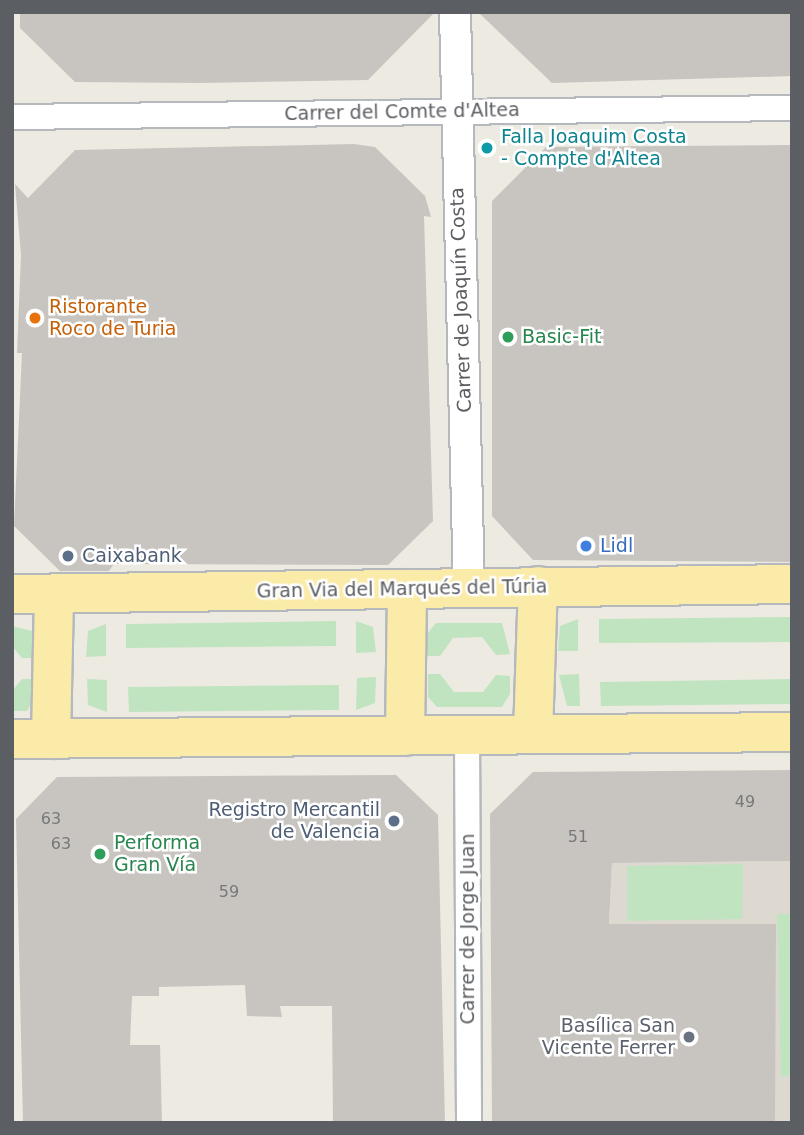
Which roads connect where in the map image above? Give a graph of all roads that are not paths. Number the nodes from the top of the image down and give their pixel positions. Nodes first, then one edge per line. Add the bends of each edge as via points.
1 (455, 12) edge
2 (792, 108) edge
3 (455, 112) junction
4 (12, 117) edge
5 (792, 583) edge
6 (538, 586) junction
7 (469, 587) junction
8 (407, 589) junction
9 (12, 594) edge
10 (54, 594) junction
11 (792, 732) edge
12 (533, 734) junction
13 (467, 735) junction
14 (405, 736) junction
15 (12, 739) edge
16 (51, 739) junction
17 (469, 1123) edge

1 - 3 street, Carrer de Joaquín Costa
2 - 3 street, Carrer del Comte d'Altea
3 - 4 street, Carrer del Comte d'Altea
3 - 7 street, Carrer de Joaquín Costa
5 - 6 main road, Gran Via del Marqués del Túria
6 - 7 main road, Gran Via del Marqués del Túria
6 - 12 main road
7 - 8 main road, Gran Via del Marqués del Túria
8 - 10 main road, Gran Via del Marqués del Túria
8 - 14 main road
9 - 10 main road, Gran Via del Marqués del Túria
10 - 16 main road
11 - 12 main road
12 - 13 main road
13 - 14 main road
13 - 17 street, Carrer de Jorge Juan
14 - 16 main road
15 - 16 main road

